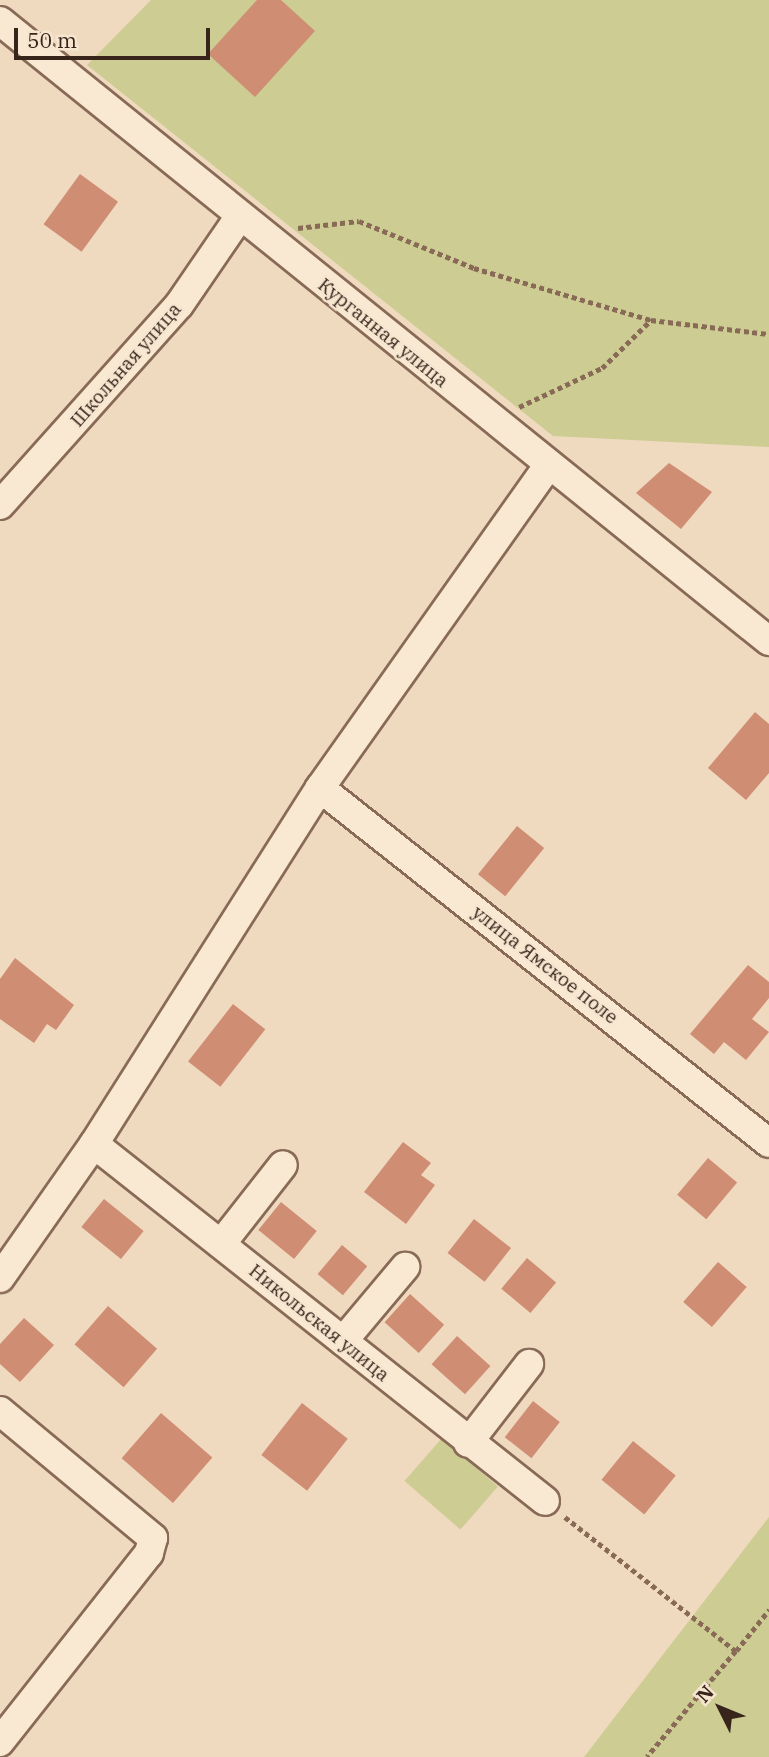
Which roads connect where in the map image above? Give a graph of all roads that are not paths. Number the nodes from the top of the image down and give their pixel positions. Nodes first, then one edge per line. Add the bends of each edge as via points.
1 (0, 21) edge
2 (250, 224) junction
3 (548, 466) junction
4 (0, 505) edge
5 (769, 641) edge
6 (320, 788) junction
7 (769, 1143) edge
8 (94, 1144) junction
9 (283, 1165) dead end
10 (220, 1244) junction
11 (405, 1267) dead end
12 (0, 1278) edge
13 (343, 1341) junction
14 (529, 1364) dead end
15 (0, 1411) edge
16 (468, 1443) junction
17 (545, 1502) road end
18 (0, 1742) edge

1 - 2 street, Курганная улица
2 - 3 street, Курганная улица
2 - 4 street, Школьная улица
3 - 5 street, Курганная улица
3 - 6 street
6 - 7 street, улица Ямское поле
6 - 8 street
8 - 10 street, Никольская улица
8 - 12 street
9 - 10 street
10 - 13 street, Никольская улица
11 - 13 street
13 - 16 street, Никольская улица
14 - 16 street
15 - 18 street via 153,1538 149,1553
16 - 17 street, Никольская улица

